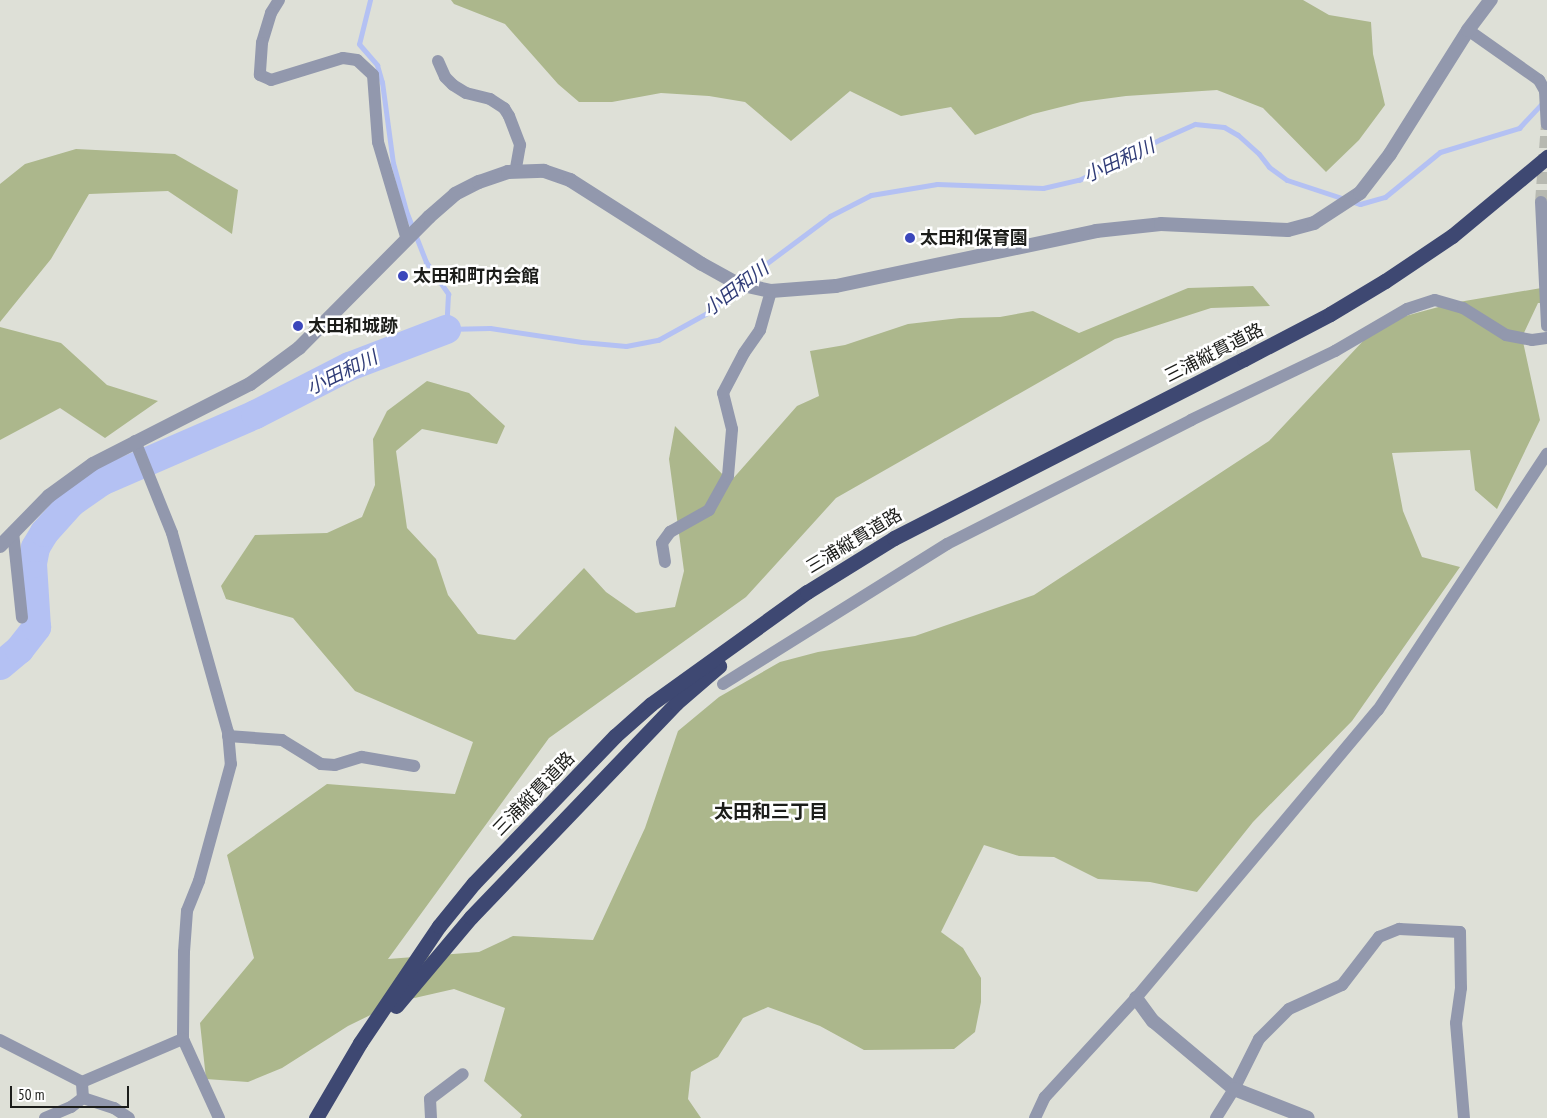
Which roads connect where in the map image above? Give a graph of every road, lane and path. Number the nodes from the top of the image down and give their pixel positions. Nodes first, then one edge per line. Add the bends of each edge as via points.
1 (279, 0) edge
2 (1492, 0) edge
3 (1468, 30) junction
4 (438, 61) dead end
5 (1547, 124) edge
6 (1547, 157) edge
7 (1547, 169) edge
8 (515, 172) junction
9 (1542, 202) tunnel mouth
10 (407, 240) junction
11 (770, 291) junction
12 (1547, 326) edge
13 (1547, 338) edge
14 (135, 441) junction
15 (1547, 454) edge
16 (13, 532) junction
17 (0, 546) edge
18 (665, 562) dead end
19 (22, 618) dead end
20 (723, 684) dead end
21 (228, 736) junction
22 (414, 766) dead end
23 (1136, 998) junction
24 (183, 1039) junction
25 (0, 1040) edge
26 (463, 1074) dead end
27 (82, 1082) junction
28 (1234, 1089) junction
29 (83, 1098) junction
30 (320, 1117) edge
31 (45, 1118) edge
32 (129, 1118) edge
33 (219, 1118) edge
34 (431, 1118) edge
35 (1035, 1118) edge
36 (1216, 1118) edge
37 (1308, 1118) edge
38 (1464, 1118) edge

1 - 10 street via 271,13 262,43 260,75 271,80 343,58 357,60 373,76 378,142
2 - 3 street
3 - 5 street via 1539,80 1545,91
3 - 11 street via 1390,154 1360,193 1314,223 1288,230 1161,224 1096,231 836,286
4 - 8 street via 445,77 453,85 504,108 520,145
6 - 30 highway, 三浦縦貫道路 via 1452,236 1372,289 1244,359 894,538 807,592 651,704 608,742 474,883 438,926 360,1043
7 - 30 highway, 三浦縦貫道路 via 1457,243 1383,293 1249,367 898,546 804,605 709,674 676,703 441,951 403,996
8 - 10 street via 479,182 455,194
8 - 11 street via 544,171 570,180 738,284
9 - 12 street
10 - 14 street via 299,348 257,379 211,406
11 - 18 street via 760,330 744,352 723,393 732,429 728,476 710,510 670,532 662,543
13 - 20 street via 1532,340 1506,335 1463,308 1435,300 1407,309 1336,351 946,544
14 - 16 street via 93,464 49,496
14 - 21 street via 172,533
15 - 23 street via 1378,710
16 - 17 street
16 - 19 street
21 - 22 street via 282,740 321,764 335,765 362,757
21 - 24 street via 231,764 188,912
23 - 28 street via 1153,1021
23 - 35 street via 1045,1097
24 - 27 street
24 - 33 street
25 - 27 street
26 - 34 street via 430,1099
27 - 29 street
28 - 36 street
28 - 37 street
28 - 38 street via 1259,1039 1289,1009 1342,984 1380,937 1399,929 1460,932 1461,988 1456,1024
29 - 31 street
29 - 32 street via 114,1108

